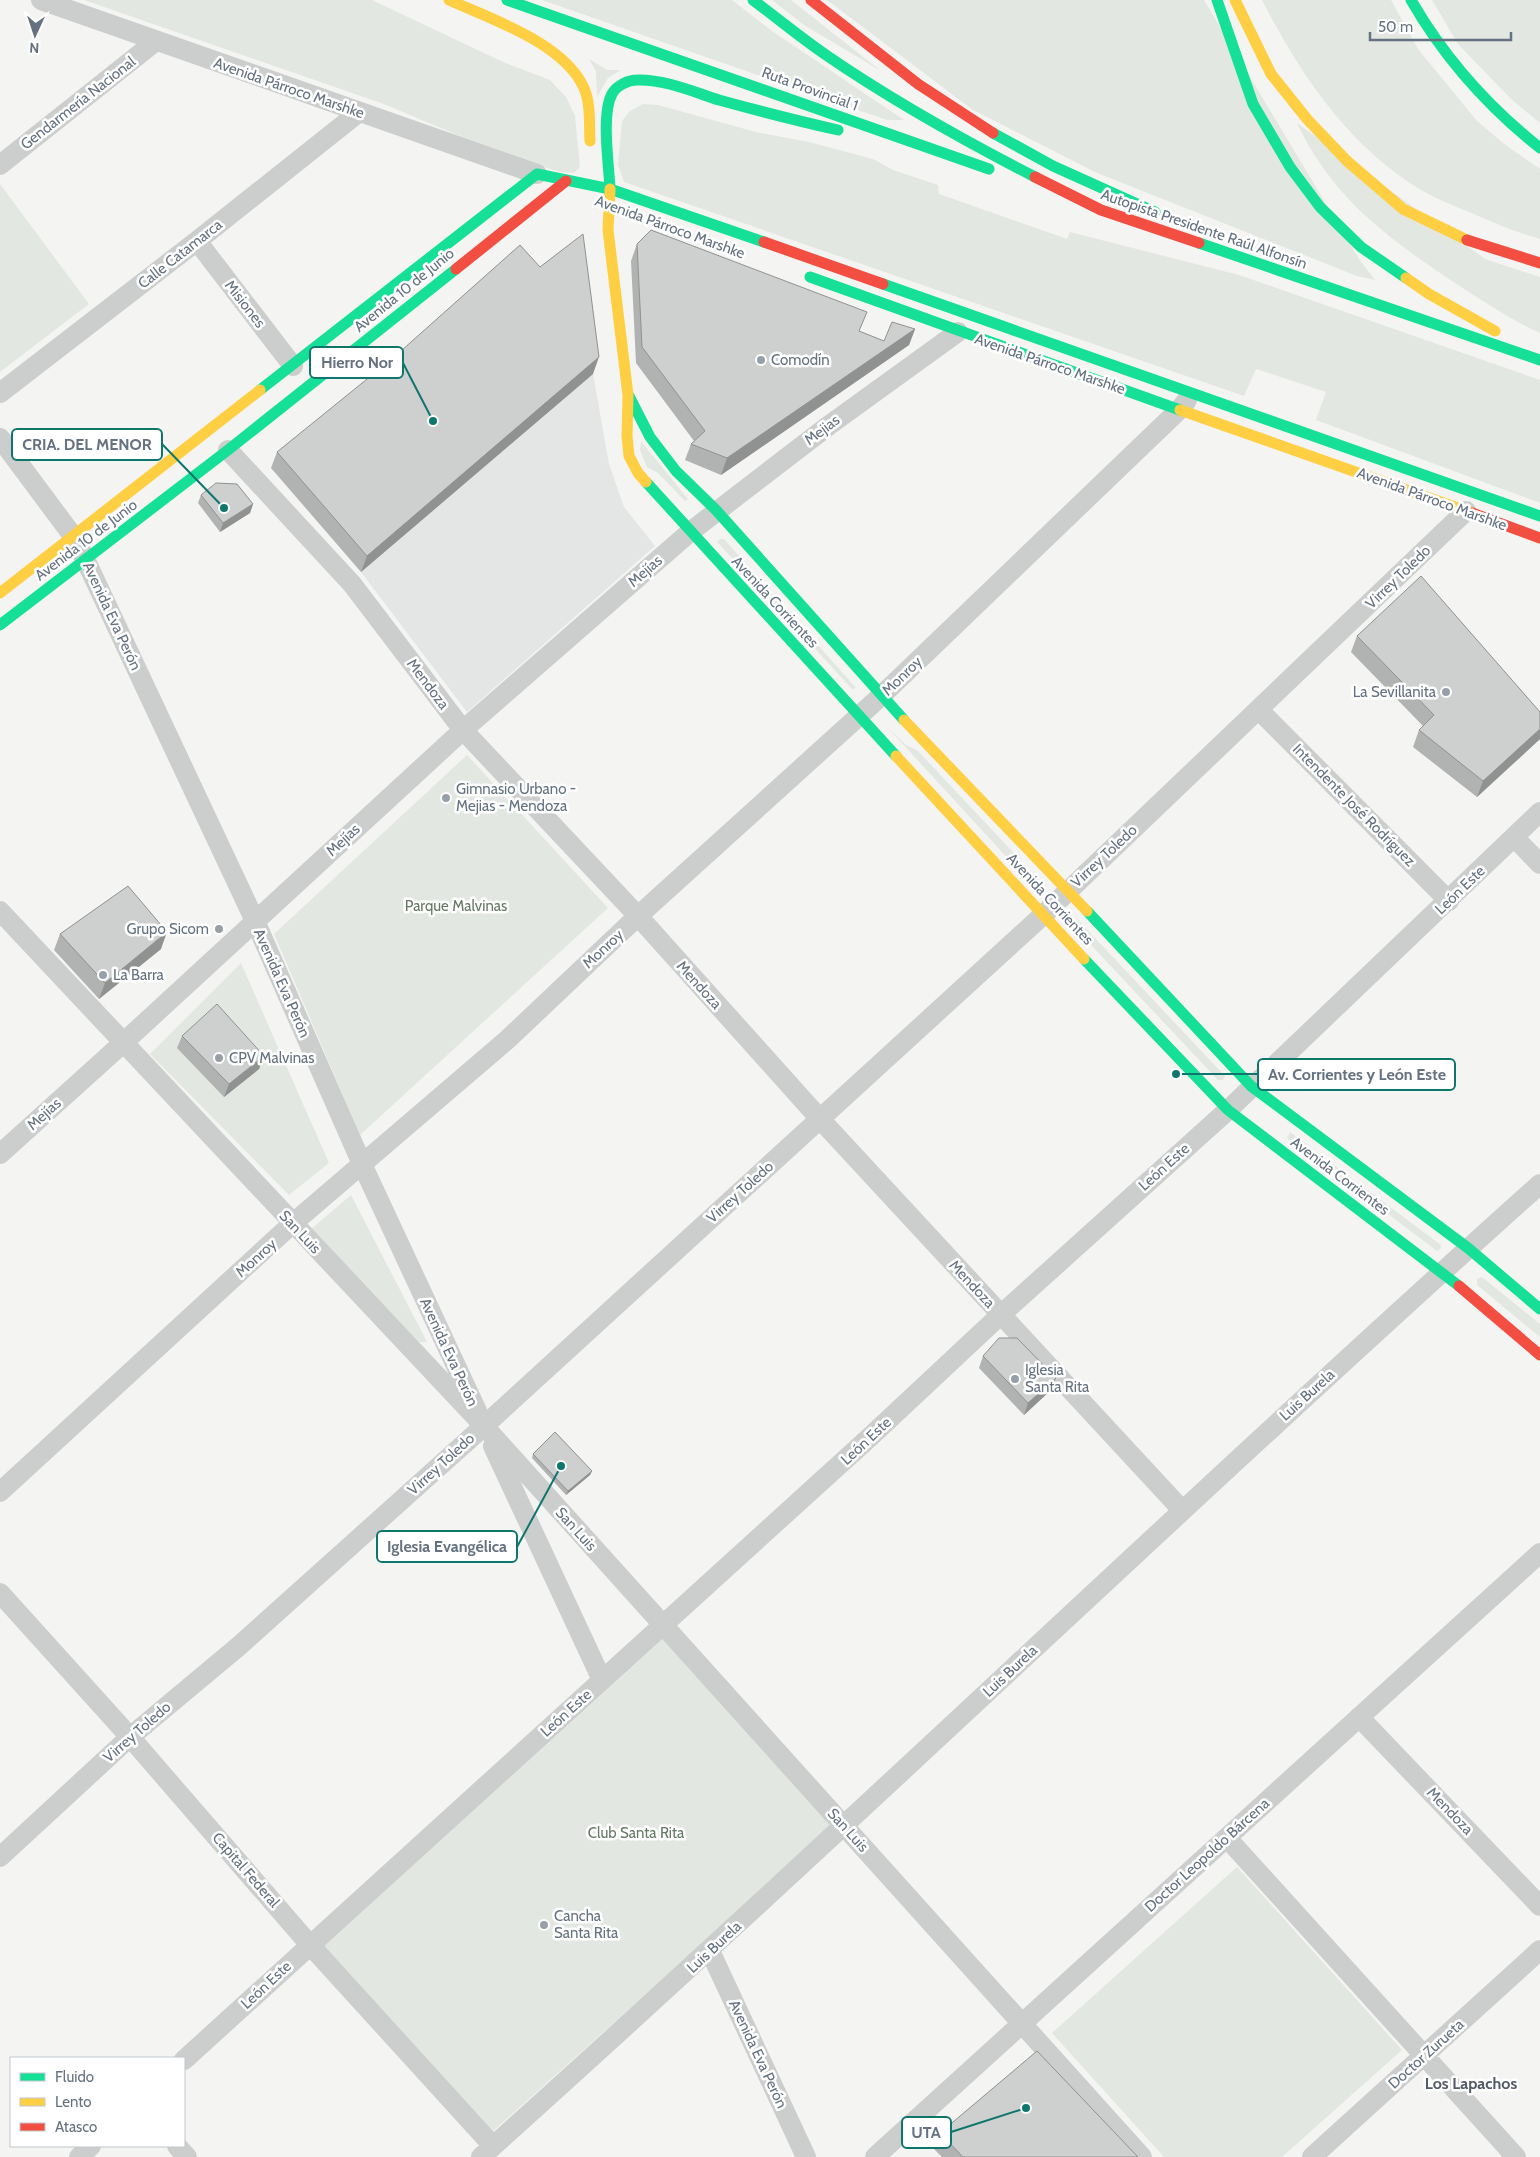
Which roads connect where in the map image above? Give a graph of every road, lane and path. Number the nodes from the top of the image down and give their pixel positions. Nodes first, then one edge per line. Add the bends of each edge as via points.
1 (41, 0) edge
2 (449, 0) edge
3 (507, 0) edge
4 (753, 0) edge
5 (811, 0) edge
6 (1216, 0) edge
7 (1235, 0) edge
8 (1411, 0) edge
9 (156, 41) junction
10 (358, 113) junction
11 (899, 137) junction
12 (1540, 148) edge
13 (590, 149) dead end
14 (0, 165) edge
15 (537, 174) junction
16 (566, 181) junction
17 (610, 189) junction
18 (598, 197) junction
19 (1101, 210) junction
20 (1167, 217) dead end
21 (1199, 230) dead end
22 (196, 242) junction
23 (1540, 263) edge
24 (798, 273) dead end
25 (1339, 291) junction
26 (958, 332) junction
27 (1540, 354) edge
28 (1540, 360) edge
29 (293, 366) junction
30 (0, 392) edge
31 (1193, 392) junction
32 (628, 394) junction
33 (1180, 409) junction
34 (0, 438) edge
35 (228, 450) junction
36 (716, 510) junction
37 (1466, 511) junction
38 (1540, 516) edge
39 (690, 532) junction
40 (73, 536) junction
41 (1540, 538) edge
42 (85, 559) junction
43 (0, 593) edge
44 (0, 625) edge
45 (881, 696) junction
46 (1259, 710) junction
47 (859, 716) junction
48 (463, 730) junction
49 (1540, 812) edge
50 (1514, 837) junction
51 (1540, 864) edge
52 (1068, 890) junction
53 (1449, 901) junction
54 (0, 911) edge
55 (1043, 914) junction
56 (638, 916) junction
57 (254, 921) junction
58 (123, 1043) junction
59 (1251, 1086) junction
60 (1228, 1110) junction
61 (820, 1120) junction
62 (0, 1154) edge
63 (362, 1164) junction
64 (1540, 1184) edge
65 (292, 1224) junction
66 (1468, 1248) junction
67 (1443, 1272) junction
68 (1540, 1309) edge
69 (1001, 1314) junction
70 (1540, 1355) edge
71 (484, 1426) junction
72 (0, 1492) edge
73 (1182, 1510) junction
74 (1540, 1552) edge
75 (0, 1593) edge
76 (662, 1624) junction
77 (602, 1680) junction
78 (1359, 1717) junction
79 (130, 1737) junction
80 (844, 1826) junction
81 (1226, 1838) junction
82 (0, 1857) edge
83 (1540, 1906) edge
84 (310, 1945) junction
85 (1540, 1950) edge
86 (710, 1951) junction
87 (1022, 2024) junction
88 (1424, 2055) junction
89 (185, 2059) edge
90 (90, 2147) edge
91 (178, 2147) edge
92 (487, 2151) edge
93 (78, 2157) edge
94 (187, 2157) edge
95 (806, 2157) edge
96 (875, 2157) edge
97 (1142, 2157) edge
98 (1312, 2157) edge
99 (1516, 2157) edge

1 - 9 street, Avenida Párroco Marshke
2 - 13 main road via 541,44 565,60 584,87
3 - 11 main road, Ruta Provincial 1
4 - 19 main road, Autopista Presidente Raúl Alfonsín via 826,55 926,119
5 - 20 main road via 924,88 988,130 1054,166
6 - 27 main road via 1253,104 1290,167 1320,207 1361,247 1429,294
7 - 23 main road via 1272,74 1307,119 1347,161 1403,208 1463,239
8 - 12 main road via 1430,34 1467,81 1513,128
9 - 10 street, Avenida Párroco Marshke
9 - 14 street, Gendarmería Nacional
10 - 15 street, Avenida Párroco Marshke
10 - 22 street, Calle Catamarca
11 - 17 main road, Avenida Corrientes via 843,132 779,118 662,83 637,80 620,85 612,93 606,110
11 - 19 main road, Ruta Provincial 1
15 - 16 main road, Avenida Párroco Marshke
15 - 29 main road, Avenida 10 de Junio
16 - 18 main road, Avenida Párroco Marshke
16 - 35 main road, Avenida 10 de Junio
17 - 18 main road, Avenida Párroco Marshke
17 - 18 main road, Avenida Corrientes
17 - 31 main road, Avenida Párroco Marshke
18 - 32 main road, Avenida Corrientes via 608,230
19 - 25 main road, Autopista Presidente Raúl Alfonsín
21 - 25 main road
22 - 29 street, Misiones
22 - 30 street, Calle Catamarca
24 - 26 main road, Avenida Párroco Marshke
25 - 28 main road, Autopista Presidente Raúl Alfonsín
26 - 33 main road, Avenida Párroco Marshke
26 - 36 street, Mejias
29 - 40 main road, Avenida 10 de Junio
31 - 33 street, Monroy
31 - 38 main road, Avenida Párroco Marshke
32 - 36 main road, Avenida Corrientes via 650,437 676,471
32 - 39 main road, Avenida Corrientes via 629,456 638,472
33 - 37 main road, Avenida Párroco Marshke
33 - 45 street, Monroy
34 - 40 street, Avenida Eva Perón
35 - 42 main road, Avenida 10 de Junio
35 - 48 street, Mendoza via 352,584
36 - 39 street, Mejias
36 - 45 main road, Avenida Corrientes
37 - 41 main road, Avenida Párroco Marshke
37 - 46 street, Virrey Toledo
39 - 47 main road, Avenida Corrientes
39 - 48 street, Mejías
40 - 42 street, Avenida Eva Perón
40 - 43 main road, Avenida 10 de Junio
42 - 44 main road, Avenida 10 de Junio
42 - 57 street, Avenida Eva Perón
45 - 47 street, Monroy
45 - 52 main road, Avenida Corrientes
46 - 52 street, Virrey Toledo
46 - 53 street, Intendente José Rodríguez
47 - 55 main road, Avenida Corrientes
47 - 56 street, Monroy
48 - 56 street, Mendoza
48 - 57 street, Mejías
49 - 50 street, León Este
50 - 51 street
50 - 53 street, León Este
52 - 55 street, Virrey Toledo
52 - 59 main road, Avenida Corrientes
53 - 59 street, León Este
54 - 58 street, San Luis
55 - 60 main road, Avenida Corrientes
55 - 61 street, Virrey Toledo
56 - 61 street, Mendoza
56 - 63 street, Monroy via 508,1039
57 - 58 street, Mejías
57 - 63 street, Avenida Eva Perón
58 - 62 street, Mejías
58 - 65 street, San Luis
59 - 60 street, León Este
59 - 66 main road, Avenida Corrientes
60 - 67 main road, Avenida Corrientes
60 - 69 street, León Este
61 - 69 street, Mendoza
61 - 71 street, Virrey Toledo
63 - 65 street, Monroy
63 - 71 street, Avenida Eva Perón
64 - 66 street, Luis Burela
65 - 71 street, San Luis
65 - 72 street, Monroy
66 - 67 street, Luis Burela
66 - 68 main road, Avenida Corrientes
67 - 70 main road, Avenida Corrientes
67 - 73 street, Luis Burela
69 - 73 street, Mendoza
69 - 76 street, León Este
71 - 76 street, San Luis
71 - 77 street, Avenida Eva Perón
71 - 79 street, Virrey Toledo via 239,1646
73 - 80 street, Luis Burela
74 - 78 street, Doctor Leopoldo Bárcena
75 - 79 street, Capital Federal
76 - 77 street, León Este
76 - 80 street, San Luis
77 - 84 street, León Este
78 - 81 street, Doctor Leopoldo Bárcena
78 - 83 street, Mendoza
79 - 82 street, Virrey Toledo
79 - 84 street, Capital Federal
80 - 86 street, Luis Burela
80 - 87 street, San Luis
81 - 87 street, Doctor Leopoldo Bárcena
81 - 88 street
84 - 89 street, León Este
84 - 92 street, Capital Federal
85 - 88 street, Doctor Zurueta
86 - 92 street, Luis Burela
86 - 95 street, Avenida Eva Perón
87 - 96 street, Doctor Leopoldo Bárcena
87 - 97 street, San Luis
88 - 98 street, Doctor Zurueta
88 - 99 street
90 - 93 street
91 - 94 street

